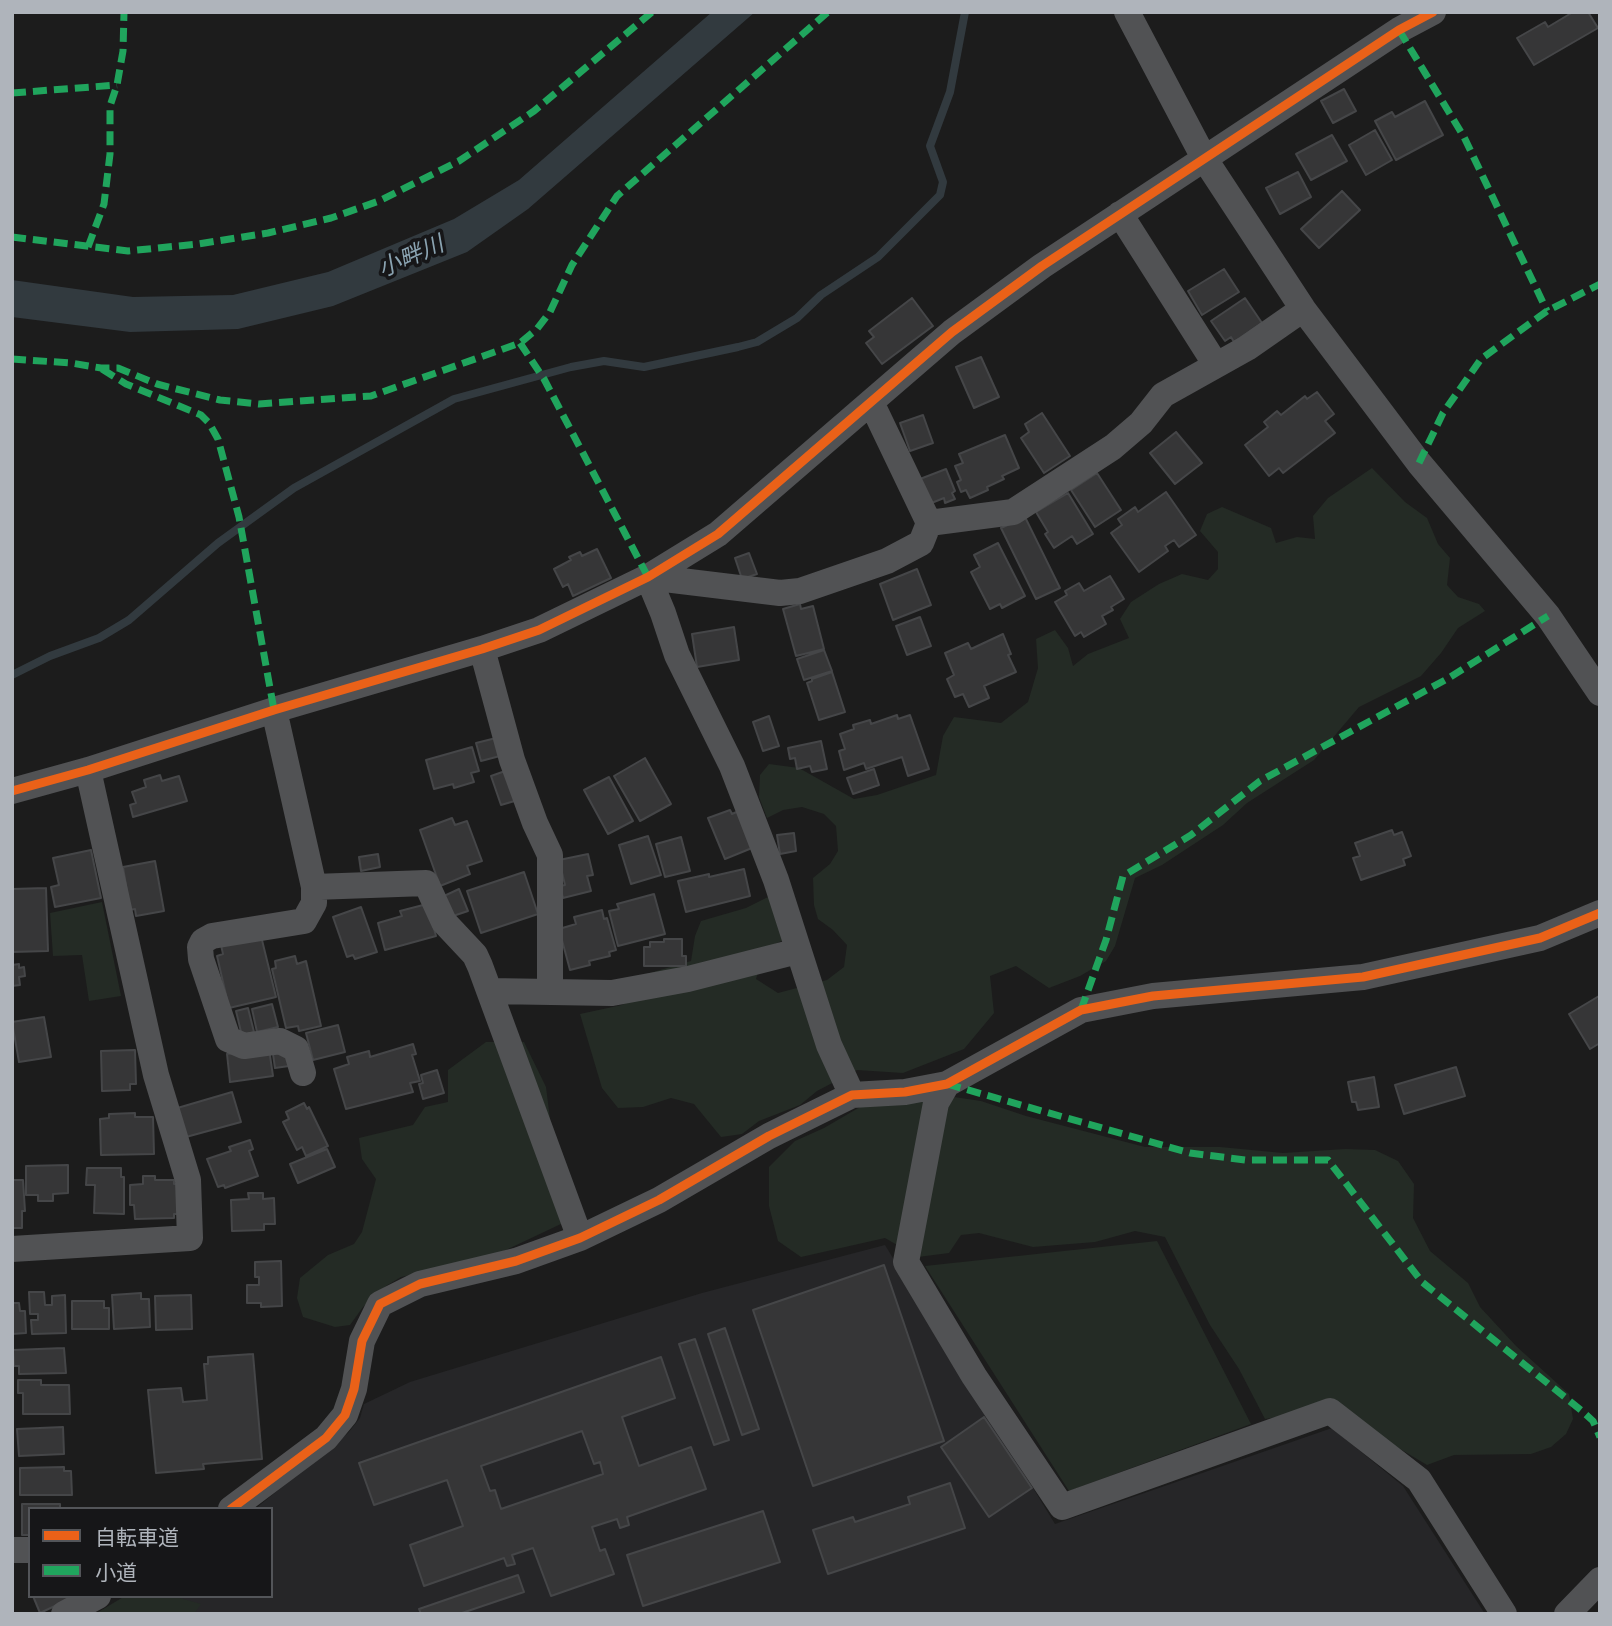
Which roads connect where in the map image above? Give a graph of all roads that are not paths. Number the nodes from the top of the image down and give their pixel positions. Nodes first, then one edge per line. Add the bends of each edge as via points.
1 (1127, 12) edge
2 (1433, 12) edge
3 (1204, 158) junction
4 (1121, 214) junction
5 (1303, 309) junction
6 (1216, 365) junction
7 (872, 402) junction
8 (929, 523) junction
9 (648, 577) junction
10 (482, 649) junction
11 (1600, 692) edge
12 (274, 710) junction
13 (88, 769) junction
14 (12, 791) edge
15 (314, 887) junction
16 (1600, 912) edge
17 (798, 951) junction
18 (490, 990) junction
19 (550, 990) junction
20 (303, 1073) dead end
21 (947, 1084) junction
22 (852, 1095) junction
23 (580, 1238) junction
24 (12, 1249) edge
25 (233, 1507) edge
26 (1600, 1580) edge
27 (94, 1598) edge
28 (64, 1614) edge
29 (1504, 1614) edge
30 (1567, 1614) edge

1 - 3 street
2 - 3 street
3 - 4 street
3 - 5 street
4 - 6 street
4 - 7 street via 953,332
5 - 6 street
5 - 11 street via 1419,463 1548,616
6 - 8 street via 1163,395 1114,447 1013,512
7 - 8 street
7 - 9 street via 718,534
8 - 9 street via 921,542 887,561 800,591 780,593
9 - 10 street via 539,630
9 - 17 street via 677,655 732,766
10 - 12 street
10 - 19 street via 512,760 550,855
12 - 13 street
12 - 15 street
13 - 14 street
13 - 24 street via 156,1075 188,1180 190,1238
15 - 18 street via 426,883 444,922 475,955
15 - 20 street via 314,903 304,920 212,936 200,947 208,986 228,1039 244,1046 280,1041 296,1049
16 - 21 street via 1540,938 1363,977 1153,996 1081,1010
17 - 19 street via 612,993
17 - 22 street via 829,1045
18 - 19 street
18 - 23 street
21 - 22 street
21 - 29 street via 936,1103 906,1262 974,1376 1062,1507 1330,1411 1419,1480
22 - 23 street
23 - 25 street via 516,1261 420,1284 380,1304 362,1341 345,1415 326,1438
26 - 30 street
27 - 28 street

